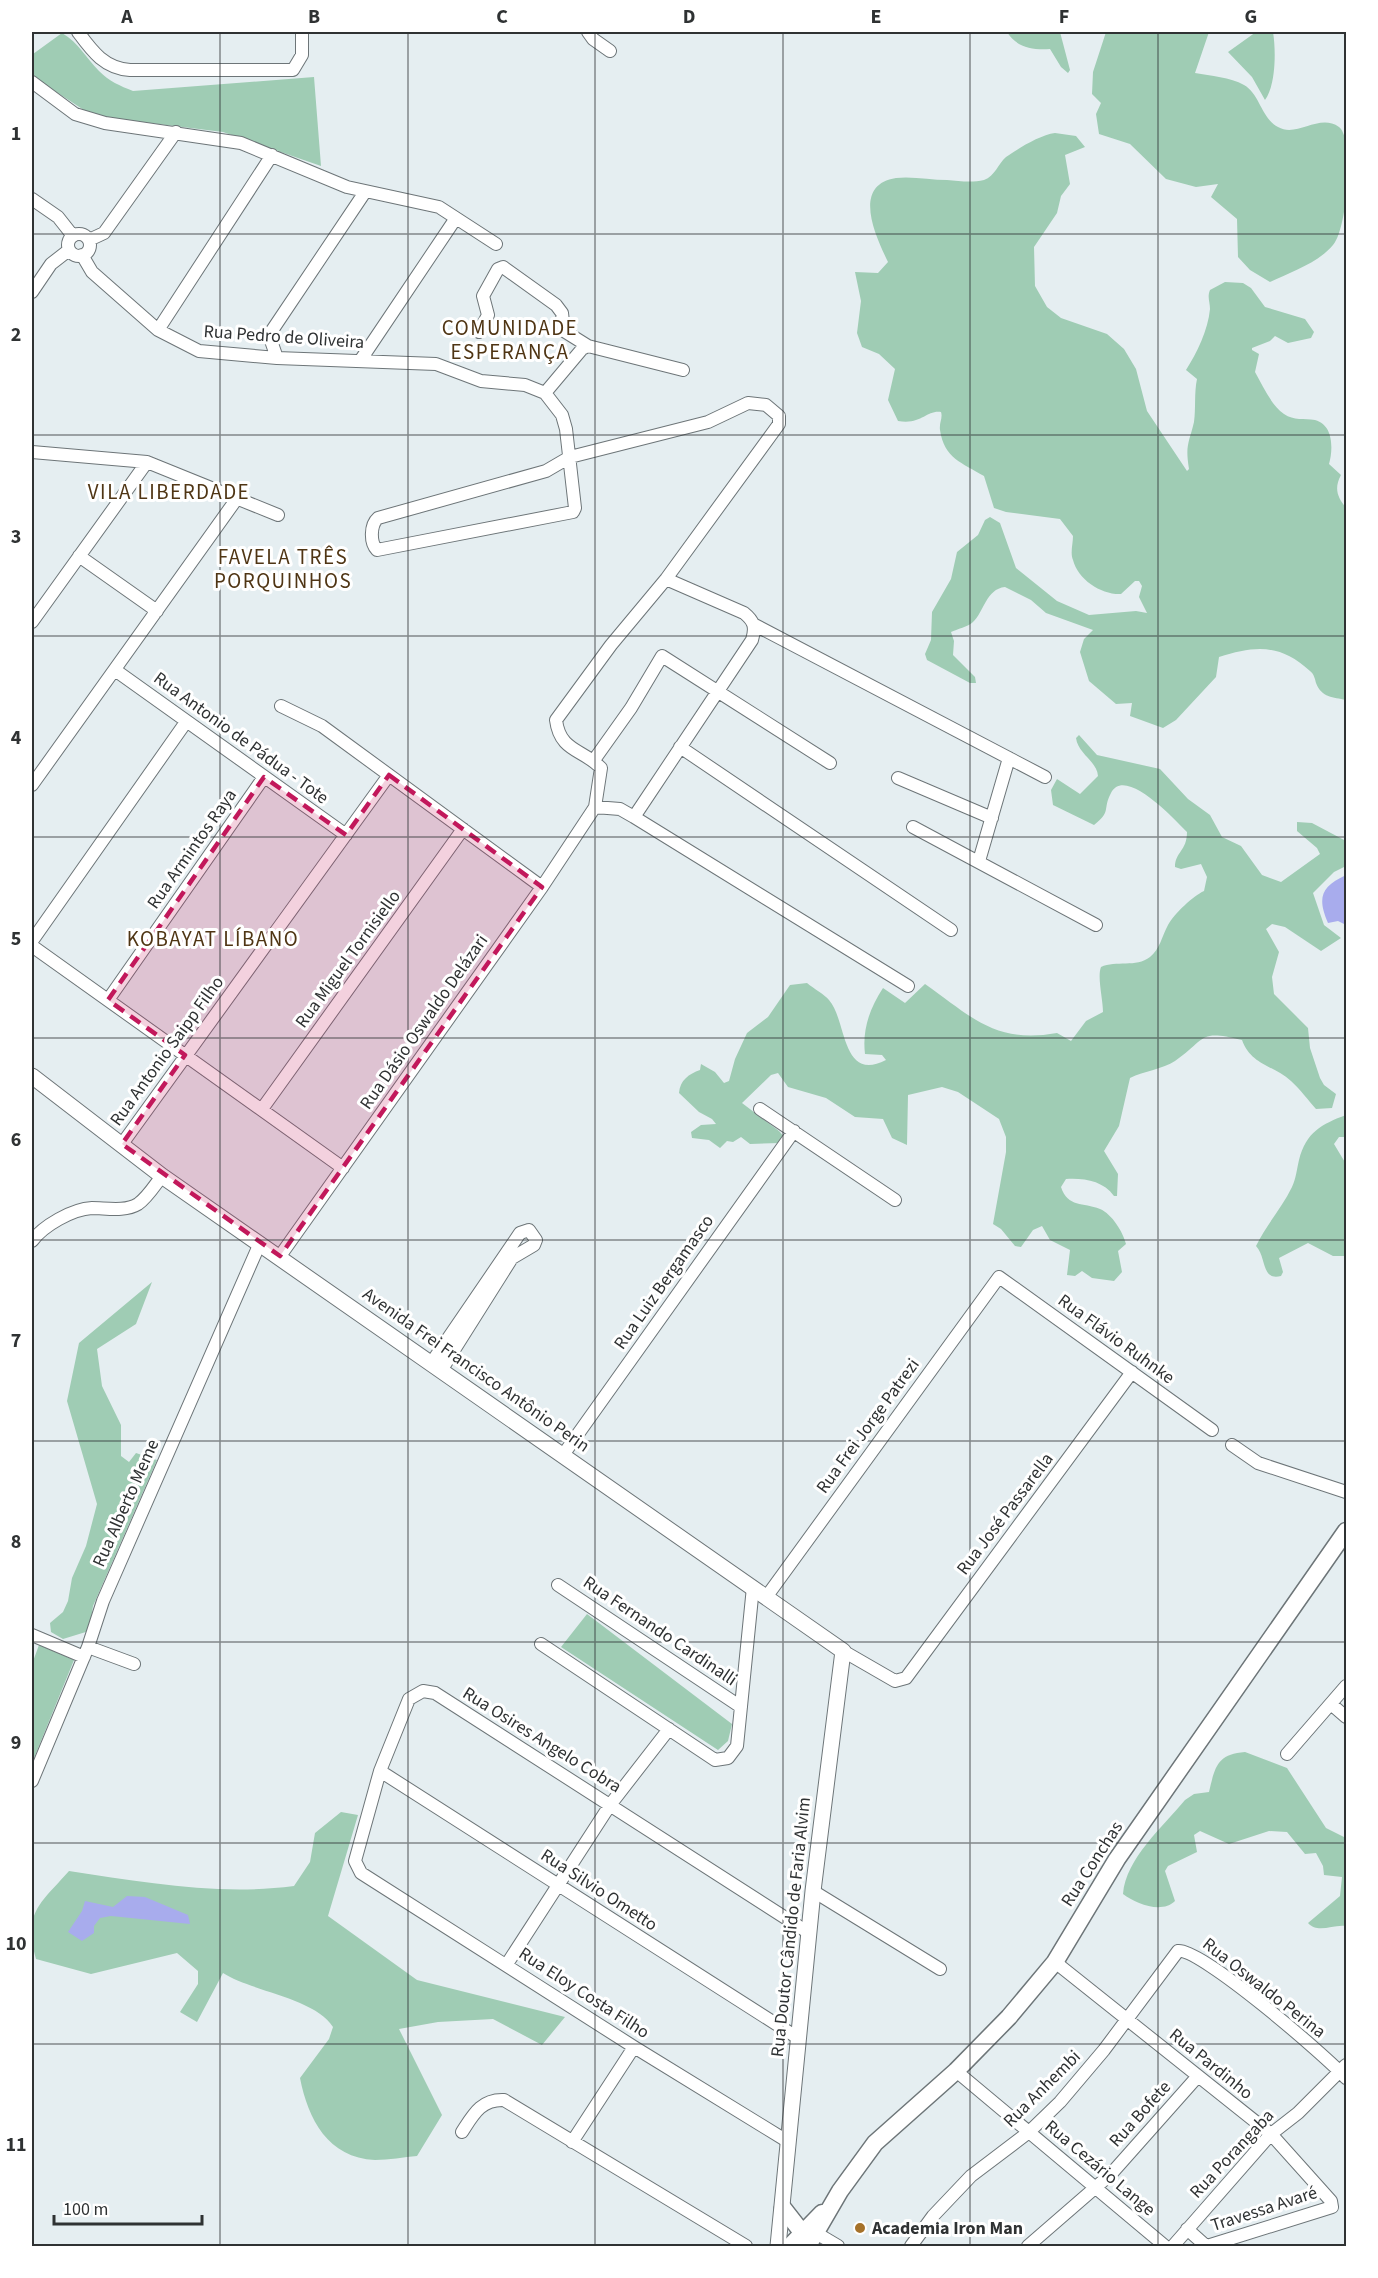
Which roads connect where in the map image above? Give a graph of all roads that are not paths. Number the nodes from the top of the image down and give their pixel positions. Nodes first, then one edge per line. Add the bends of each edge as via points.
1 (78, 32) edge
2 (302, 32) edge
3 (588, 32) edge
4 (610, 51) dead end
5 (32, 82) edge
6 (176, 132) junction
7 (272, 155) junction
8 (365, 192) junction
9 (32, 199) edge
10 (456, 218) junction
11 (73, 236) junction
12 (89, 240) junction
13 (496, 244) dead end
14 (69, 250) junction
15 (82, 255) junction
16 (32, 292) edge
17 (158, 330) junction
18 (479, 332) dead end
19 (588, 346) junction
20 (277, 358) junction
21 (360, 361) junction
22 (683, 370) dead end
23 (545, 393) junction
24 (32, 452) edge
25 (570, 457) junction
26 (147, 462) junction
27 (238, 497) junction
28 (278, 515) dead end
29 (79, 556) junction
30 (666, 579) junction
31 (157, 611) junction
32 (32, 622) edge
33 (753, 624) junction
34 (115, 670) junction
35 (718, 692) junction
36 (281, 706) dead end
37 (186, 722) junction
38 (680, 747) junction
39 (1009, 758) junction
40 (594, 760) junction
41 (830, 763) dead end
42 (389, 775) junction
43 (264, 777) junction
44 (1045, 777) dead end
45 (898, 778) dead end
46 (32, 785) edge
47 (595, 807) junction
48 (634, 817) junction
49 (992, 818) junction
50 (913, 827) dead end
51 (464, 829) junction
52 (346, 835) junction
53 (979, 861) junction
54 (542, 887) junction
55 (1096, 925) dead end
56 (951, 930) dead end
57 (32, 941) edge
58 (32, 946) edge
59 (908, 986) dead end
60 (108, 1000) junction
61 (185, 1055) junction
62 (32, 1076) edge
63 (262, 1109) junction
64 (760, 1109) dead end
65 (794, 1131) junction
66 (122, 1144) junction
67 (343, 1168) junction
68 (162, 1176) junction
69 (895, 1200) dead end
70 (32, 1241) edge
71 (260, 1243) junction
72 (280, 1256) junction
73 (999, 1277) joint
74 (437, 1366) junction
75 (1132, 1372) junction
76 (1212, 1430) dead end
77 (1232, 1445) dead end
78 (563, 1455) junction
79 (1347, 1492) edge
80 (1347, 1531) edge
81 (558, 1585) dead end
82 (753, 1587) junction
83 (767, 1596) junction
84 (32, 1635) edge
85 (541, 1644) dead end
86 (843, 1651) junction
87 (86, 1652) junction
88 (134, 1664) dead end
89 (906, 1678) joint
90 (1347, 1686) edge
91 (1331, 1704) junction
92 (741, 1707) junction
93 (1347, 1717) edge
94 (669, 1729) junction
95 (1287, 1754) dead end
96 (380, 1771) junction
97 (32, 1781) edge
98 (610, 1805) junction
99 (361, 1873) joint
100 (559, 1886) junction
101 (813, 1891) junction
102 (809, 1933) junction
103 (1186, 1950) joint
104 (1055, 1962) junction
105 (507, 1964) junction
106 (940, 1969) dead end
107 (1128, 2020) junction
108 (798, 2038) junction
109 (633, 2047) junction
110 (956, 2071) junction
111 (1344, 2071) edge
112 (1198, 2076) junction
113 (462, 2132) dead end
114 (1029, 2133) junction
115 (1271, 2134) junction
116 (787, 2141) junction
117 (572, 2142) junction
118 (1094, 2187) junction
119 (1332, 2206) joint
120 (783, 2208) junction
121 (1187, 2229) junction
122 (809, 2239) edge
123 (746, 2247) edge
124 (778, 2247) edge
125 (790, 2247) edge
126 (838, 2247) edge
127 (912, 2247) edge
128 (1028, 2247) edge
129 (1165, 2247) edge
130 (1173, 2247) edge
131 (1207, 2247) edge

1 - 2 street via 98,57 119,69 293,70 302,55
3 - 4 street
5 - 6 street via 75,114 105,123
6 - 7 street via 241,143
6 - 12 street via 104,233
7 - 8 street
7 - 17 street
8 - 10 street via 439,207
8 - 20 street via 269,335
9 - 11 street via 58,217
10 - 13 street
10 - 21 street
11 - 12 street via 84,235
11 - 14 street
12 - 15 street via 90,248
14 - 15 street
14 - 16 street via 51,264
15 - 17 street, Rua Pedro de Oliveira via 92,272
17 - 20 street, Rua Pedro de Oliveira via 199,351
18 - 19 street via 488,315 483,296 503,267 556,305 562,313 564,331
19 - 22 street
19 - 23 street via 582,348
20 - 21 street, Rua Pedro de Oliveira
21 - 23 street, Rua Pedro de Oliveira via 436,364 481,381 525,386
23 - 25 street via 561,415
24 - 26 street
25 - 25 street via 575,508 570,514 384,551 374,549 374,523 378,518 546,471
25 - 30 street via 708,422 748,403 766,405 776,411 779,423
26 - 27 street
26 - 29 street
27 - 28 street
27 - 31 street
29 - 31 street
29 - 32 street
30 - 33 street via 744,613
30 - 40 street via 556,720 558,733 572,750
31 - 34 street
33 - 35 street via 756,630 752,640
33 - 39 street
34 - 37 street, Rua Antonio de Pádua - Tote
34 - 46 street
35 - 38 street
35 - 40 street via 662,656
35 - 41 street
36 - 42 street via 322,726
37 - 43 street, Rua Antonio de Pádua - Tote
37 - 57 street
38 - 48 street
38 - 56 street
39 - 44 street
39 - 49 street
40 - 47 street via 601,768
42 - 51 street
42 - 52 street, Rua Antonio Saipp Filho
43 - 52 street, Rua Antonio de Pádua - Tote
43 - 60 street, Rua Armintos Raya
45 - 49 street
47 - 48 street via 620,809
47 - 54 street, Rua Dásio Oswaldo Delázari
48 - 59 street
49 - 53 street
50 - 53 street
51 - 54 street
51 - 63 street, Rua Miguel Tornisiello
52 - 61 street, Rua Antonio Saipp Filho
53 - 55 street
54 - 67 street, Rua Dásio Oswaldo Delázari
58 - 60 street
60 - 61 street
61 - 63 street
61 - 66 street, Rua Antonio Saipp Filho
62 - 66 street, Avenida Frei Francisco Antônio Perin
63 - 67 street
64 - 65 street
65 - 69 street
65 - 78 street, Rua Luiz Bergamasco
66 - 68 street, Avenida Frei Francisco Antônio Perin
67 - 72 street, Rua Dásio Oswaldo Delázari
68 - 70 street via 138,1204 75,1212
68 - 71 street, Avenida Frei Francisco Antônio Perin
71 - 72 street, Avenida Frei Francisco Antônio Perin
71 - 87 street, Rua Alberto Meme via 107,1590
72 - 74 street, Avenida Frei Francisco Antônio Perin
73 - 75 street, Rua Flávio Ruhnke
73 - 83 street, Rua Frei Jorge Patrezi
74 - 74 street via 512,1258 534,1245 536,1240 530,1230 520,1233 489,1274
74 - 78 street, Avenida Frei Francisco Antônio Perin
75 - 76 street, Rua Flávio Ruhnke
75 - 89 street, Rua José Passarella
77 - 79 street via 1258,1463
78 - 82 street, Avenida Frei Francisco Antônio Perin
80 - 104 main road, Rua Conchas via 1117,1859
81 - 92 street, Rua Fernando Cardinalli
82 - 83 street, Avenida Frei Francisco Antônio Perin
82 - 92 street
83 - 86 street, Avenida Frei Francisco Antônio Perin
84 - 87 street
85 - 94 street
86 - 89 street, Avenida Frei Francisco Antônio Perin via 895,1681
86 - 101 street, Rua Doutor Cândido de Faria Alvim
87 - 88 street
87 - 97 street, Rua Alberto Meme
90 - 91 street
91 - 93 street
91 - 95 street
92 - 94 street via 737,1746 728,1758 715,1760
94 - 98 street
96 - 98 street, Rua Osires Angelo Cobra via 409,1698 423,1691 435,1693
96 - 99 street, Rua Osires Angelo Cobra via 355,1861
96 - 100 street, Rua Silvio Ometto
98 - 100 street
98 - 102 street, Rua Osires Angelo Cobra
99 - 105 street, Rua Eloy Costa Filho
100 - 105 street
100 - 108 street, Rua Silvio Ometto
101 - 102 street, Rua Doutor Cândido de Faria Alvim
101 - 106 street
102 - 108 street, Rua Doutor Cândido de Faria Alvim
103 - 107 street, Rua Anhembi via 1174,1953
103 - 111 street, Rua Oswaldo Perina
104 - 107 street, Rua Pardinho
104 - 110 main road, Rua Conchas
105 - 109 street, Rua Eloy Costa Filho
107 - 112 street, Rua Pardinho
107 - 114 street, Rua Anhembi
108 - 116 street, Rua Doutor Cândido de Faria Alvim
109 - 116 street, Rua Eloy Costa Filho
109 - 117 street
110 - 114 street, Rua Cezário Lange
110 - 122 main road, Rua Conchas via 875,2143
111 - 115 street, Rua Porangaba
112 - 115 street, Rua Pardinho
112 - 118 street, Rua Bofete via 1111,2174
113 - 117 street via 477,2109 487,2102 504,2100
114 - 118 street, Rua Cezário Lange
114 - 127 street, Rua Anhembi via 971,2176 933,2216
115 - 119 street, Rua Pardinho
115 - 121 street, Rua Porangaba
116 - 120 street, Rua Doutor Cândido de Faria Alvim
117 - 123 street
118 - 128 street, Rua Bofete
118 - 129 street, Rua Cezário Lange
119 - 131 street, Travessa Avaré
120 - 122 main road
120 - 124 street, Rua Doutor Cândido de Faria Alvim
121 - 130 street, Rua Porangaba
121 - 131 street
122 - 125 main road, Rua Conchas
122 - 126 street

